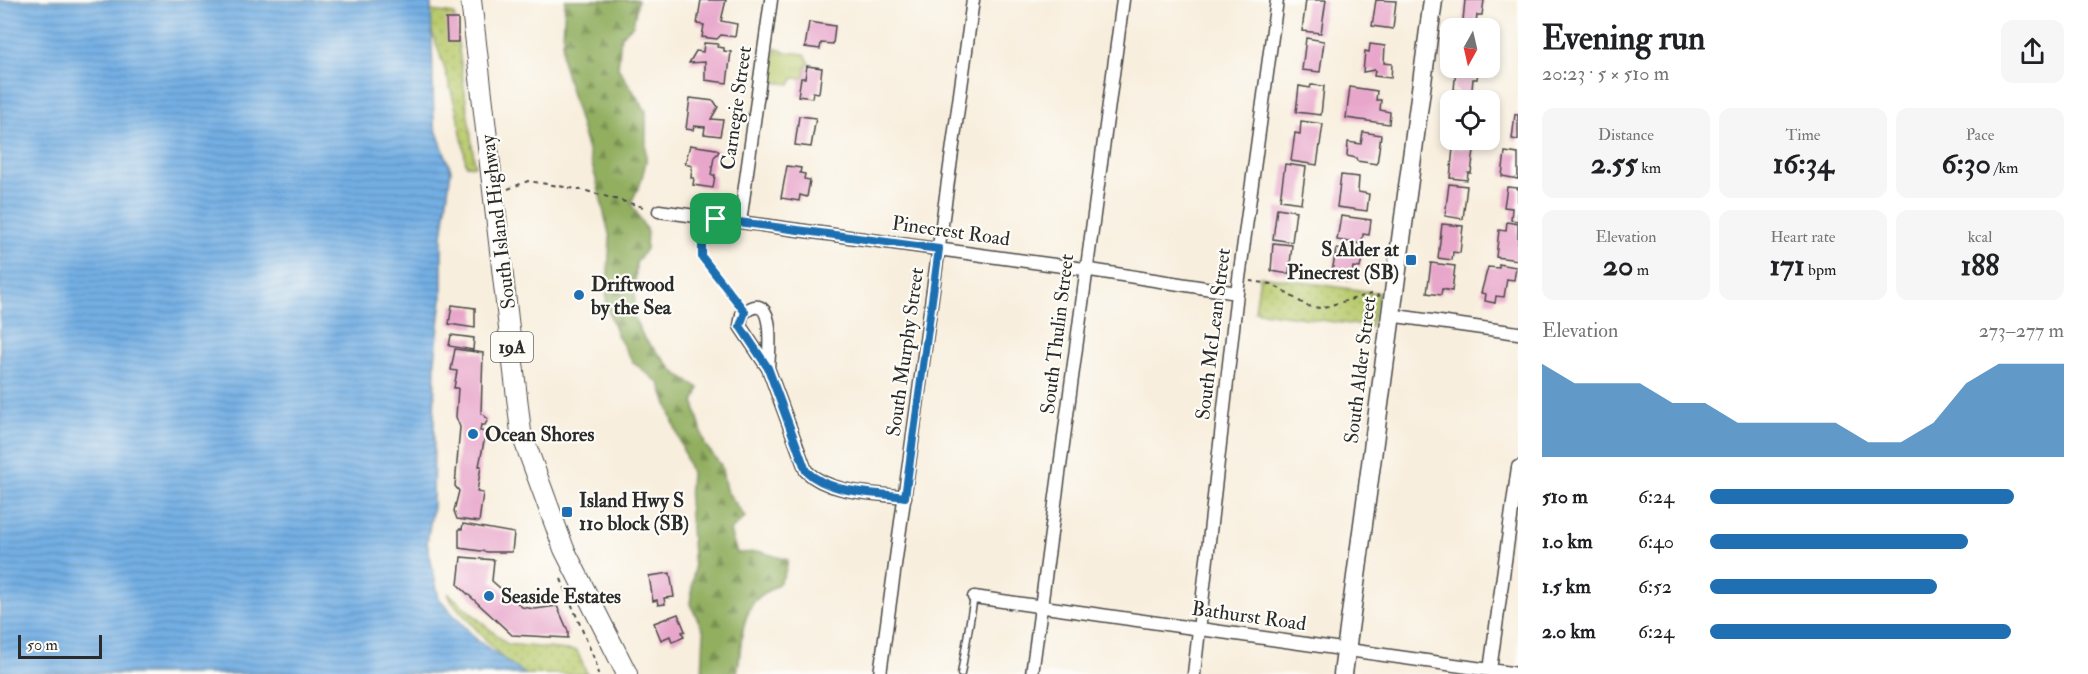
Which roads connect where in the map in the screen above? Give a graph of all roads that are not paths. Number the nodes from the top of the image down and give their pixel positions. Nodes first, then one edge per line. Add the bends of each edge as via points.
1 (471, 0) edge
2 (771, 0) edge
3 (973, 0) edge
4 (1123, 0) edge
5 (1277, 0) edge
6 (1433, 0) edge
7 (659, 211) road end
8 (740, 222) junction
9 (939, 249) junction
10 (1084, 269) junction
11 (1237, 293) junction
12 (1390, 307) junction
13 (1518, 333) edge
14 (768, 368) junction
15 (1518, 467) edge
16 (905, 497) junction
17 (974, 597) joint
18 (1041, 606) junction
19 (1200, 629) junction
20 (1346, 650) junction
21 (1490, 670) junction
22 (627, 674) edge
23 (880, 674) edge
24 (961, 674) edge
25 (1032, 674) edge
26 (1194, 674) edge
27 (1343, 674) edge
28 (1518, 674) edge

1 - 22 main road, South Island Highway / 19A via 521,432 564,549
2 - 8 street, Carnegie Street
3 - 9 street, South Murphy Street
4 - 10 street, South Thulin Street
5 - 11 street, South McLean Street
6 - 12 street, South Alder Street
7 - 8 street, Pinecrest Road
8 - 9 street, Pinecrest Road
9 - 10 street, Pinecrest Road
9 - 16 street, South Murphy Street
10 - 11 street, Pinecrest Road
10 - 18 street, South Thulin Street
11 - 19 street, South McLean Street
12 - 13 street
12 - 20 street, South Alder Street
14 - 14 street via 770,320 757,307 749,308 740,326
14 - 16 street via 806,471 816,481
15 - 21 street
16 - 23 street, South Murphy Street
17 - 18 street, Bathurst Road
17 - 24 lane
18 - 19 street, Bathurst Road
18 - 25 street, South Thulin Street
19 - 20 street, Bathurst Road
19 - 26 street, South McLean Street
20 - 21 street, Bathurst Road
20 - 27 street, South Alder Street
21 - 28 street, Bathurst Road

